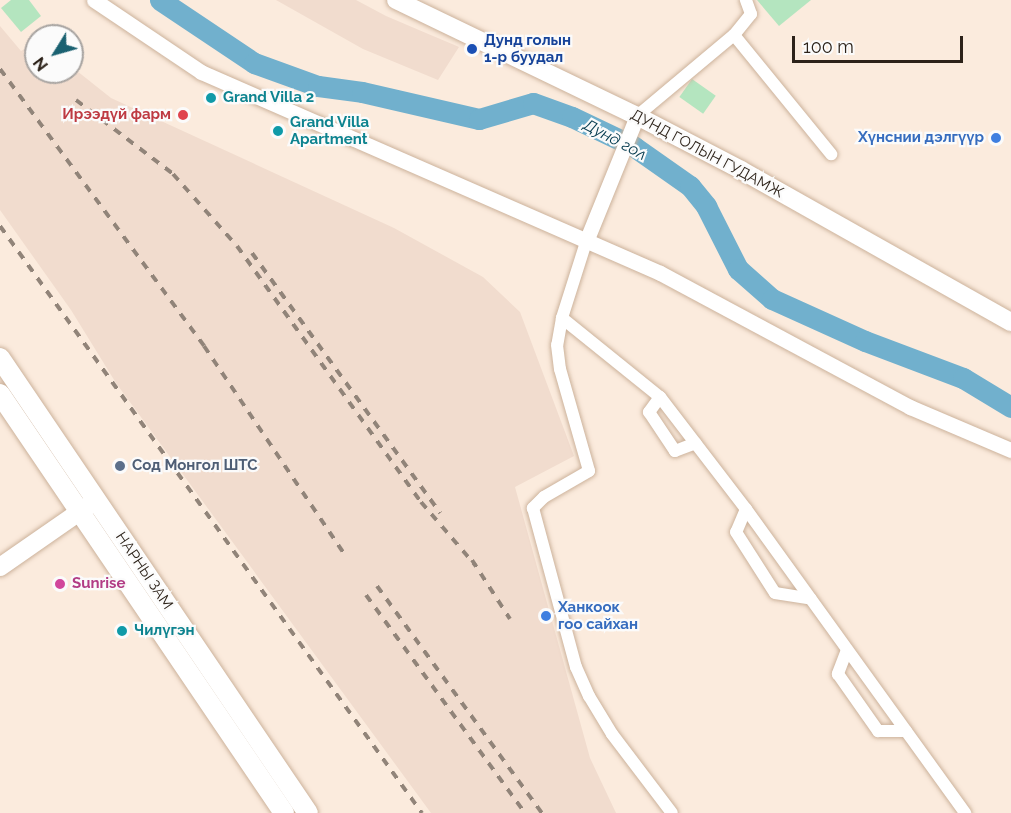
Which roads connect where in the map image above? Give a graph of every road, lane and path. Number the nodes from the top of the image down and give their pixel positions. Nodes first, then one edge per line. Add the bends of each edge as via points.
1 (94, 0) edge
2 (396, 0) edge
3 (746, 0) edge
4 (734, 35) junction
5 (638, 116) junction
6 (831, 154) dead end
7 (587, 239) junction
8 (562, 318) junction
9 (1011, 322) edge
10 (0, 358) edge
11 (0, 394) edge
12 (660, 397) junction
13 (696, 443) junction
14 (1011, 450) edge
15 (88, 506) junction
16 (746, 508) junction
17 (0, 567) edge
18 (811, 599) junction
19 (847, 650) junction
20 (906, 731) junction
21 (284, 813) edge
22 (308, 813) edge
23 (672, 813) edge
24 (965, 813) edge

1 - 7 street via 201,72
2 - 5 main road, ДУНД ГОЛЫН ГУДАМЖ
3 - 4 street via 751,14
4 - 5 street
4 - 6 street
5 - 7 street
5 - 9 main road, ДУНД ГОЛЫН ГУДАМЖ
7 - 8 street
7 - 14 street via 664,275 910,407
8 - 12 street
8 - 23 street via 556,345 560,369 589,471 544,497 533,508 535,520 576,667 589,696 612,734
10 - 15 main road, НАРНЫ ЗАМ
11 - 15 main road, НАРНЫ ЗАМ
12 - 13 street
12 - 13 street via 649,412 675,452
13 - 16 street
15 - 17 main road
15 - 21 main road, НАРНЫ ЗАМ
15 - 22 main road, НАРНЫ ЗАМ
16 - 18 street
16 - 18 street via 736,532 775,593
18 - 19 street
19 - 20 street
19 - 20 street via 838,674 878,731
20 - 24 street

